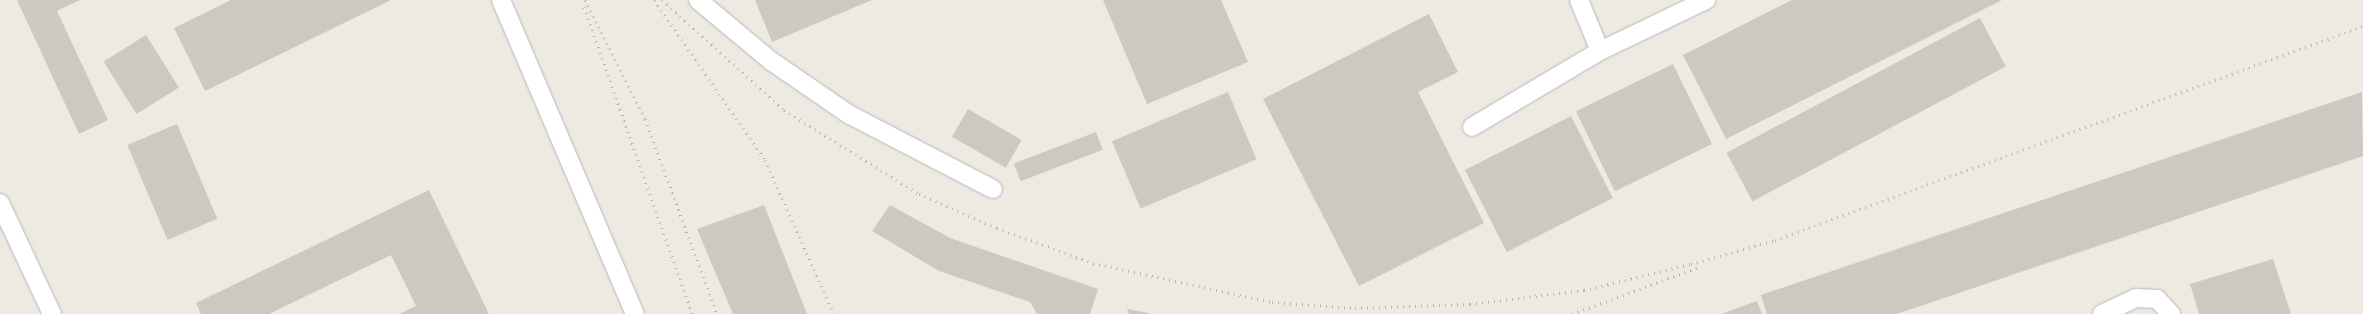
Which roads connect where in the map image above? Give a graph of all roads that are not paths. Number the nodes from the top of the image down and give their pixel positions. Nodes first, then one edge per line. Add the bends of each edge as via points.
1 (501, 0) edge
2 (698, 0) edge
3 (1579, 0) edge
4 (1706, 0) edge
5 (1600, 51) junction
6 (1472, 127) dead end
7 (993, 189) dead end
8 (0, 203) edge
9 (52, 314) edge
10 (635, 314) edge
11 (2102, 314) edge
12 (2171, 314) edge

1 - 10 lane
2 - 7 lane via 771,61 850,115
3 - 5 lane
4 - 5 lane
5 - 6 lane
8 - 9 lane
11 - 12 lane via 2136,298 2157,299

